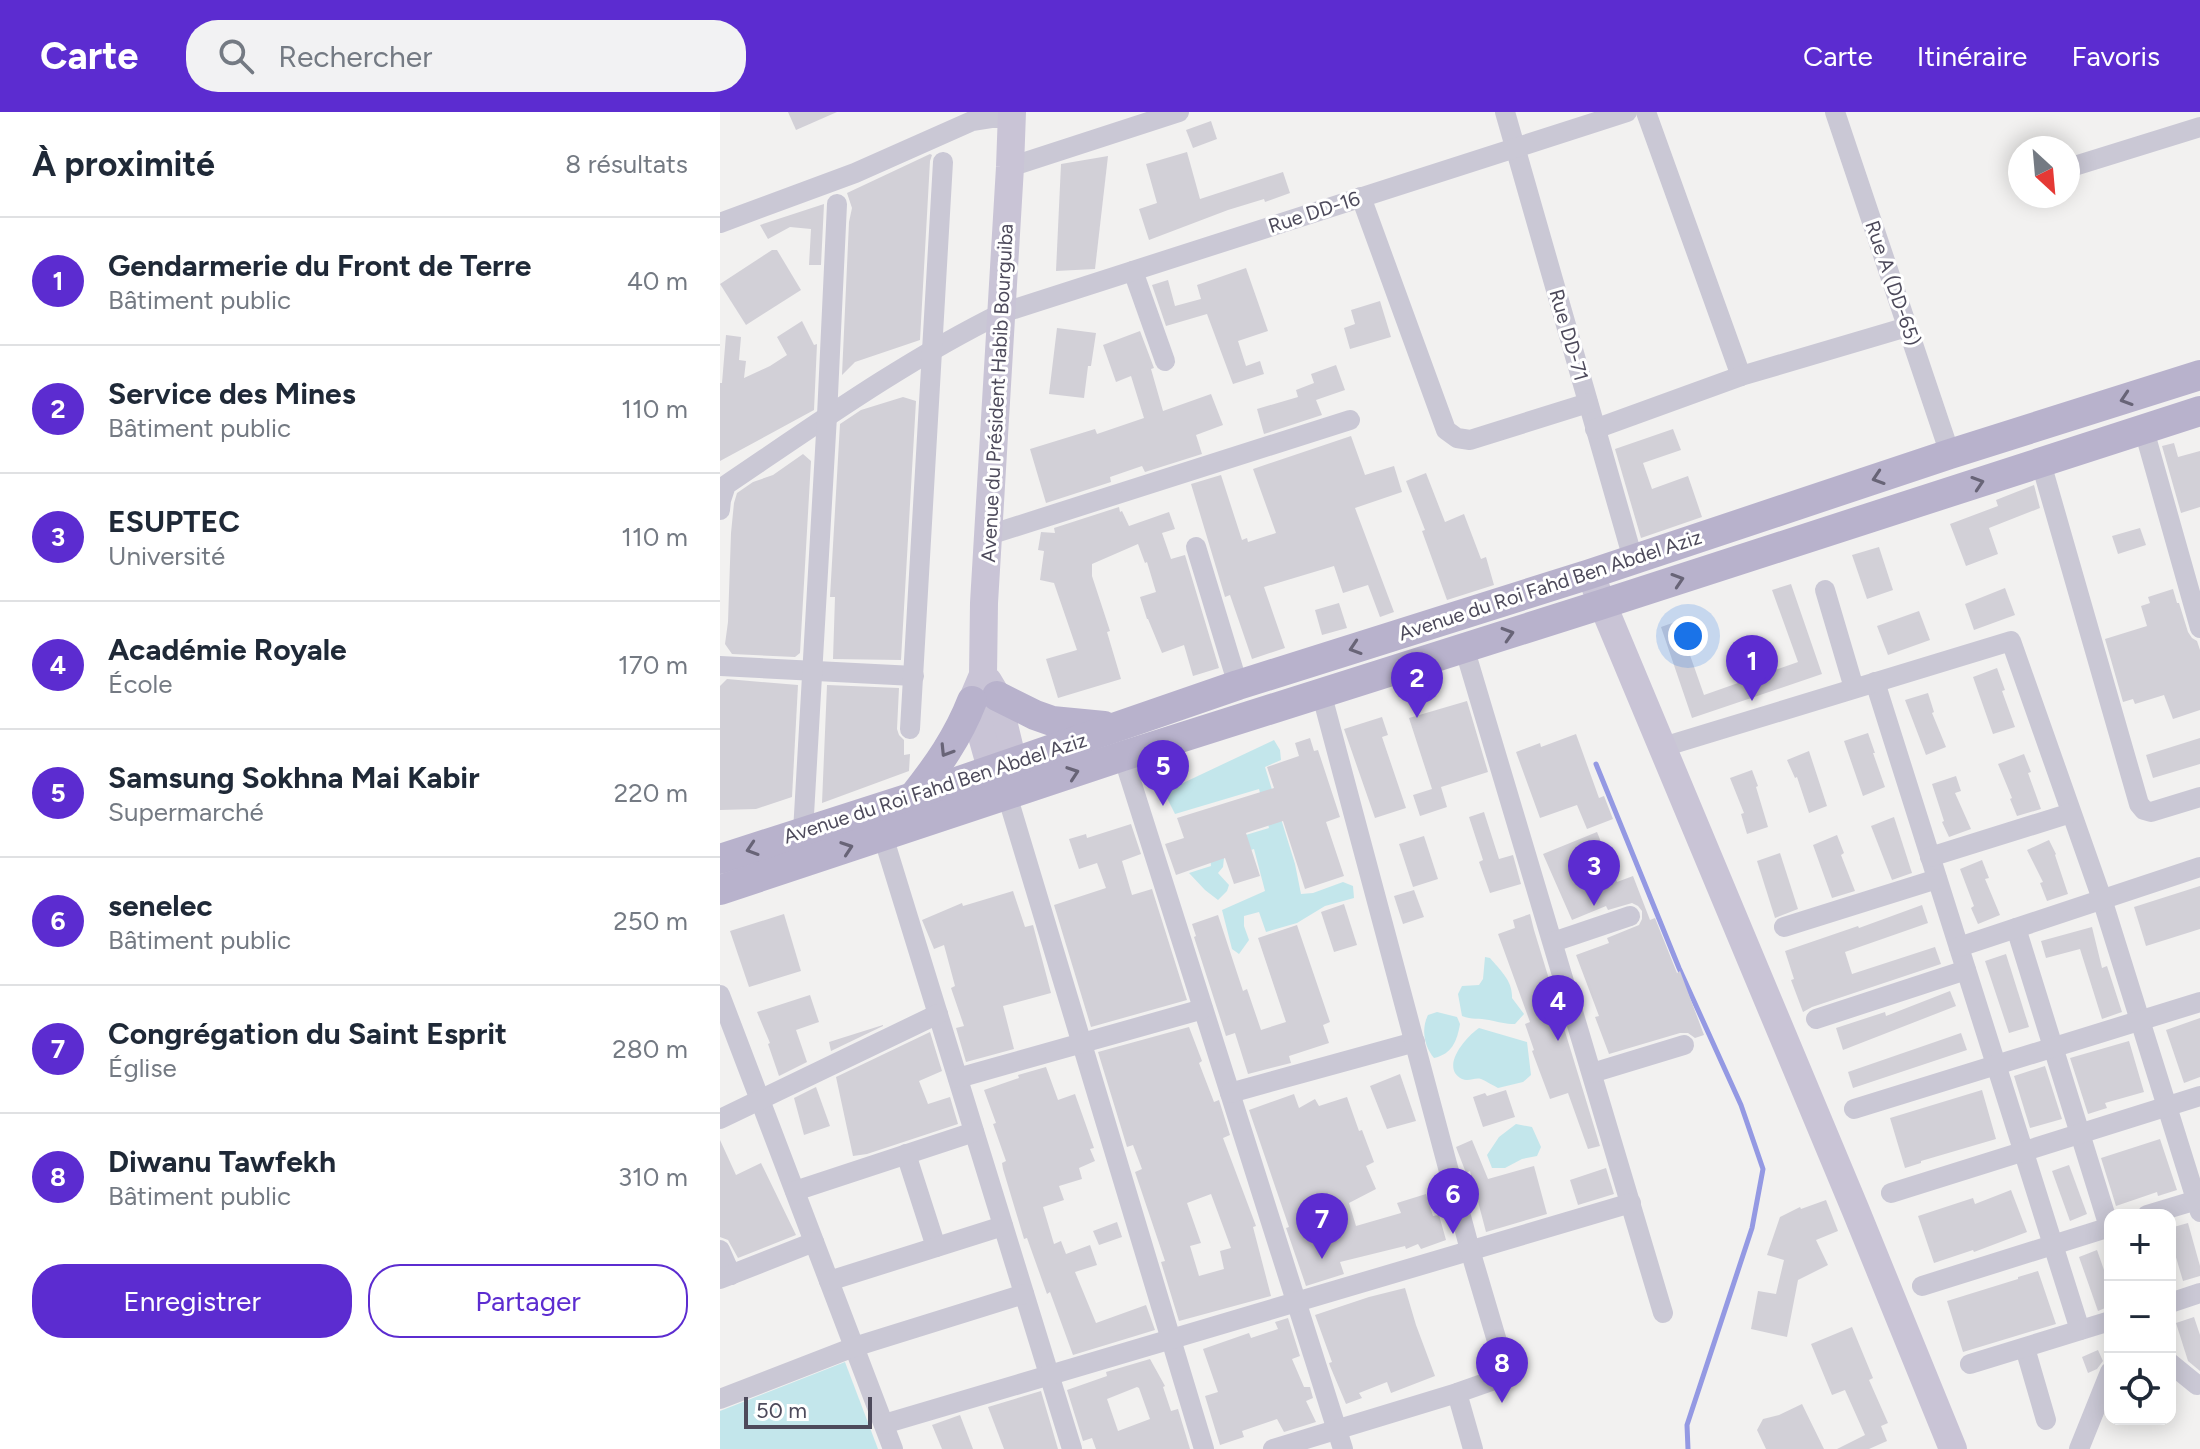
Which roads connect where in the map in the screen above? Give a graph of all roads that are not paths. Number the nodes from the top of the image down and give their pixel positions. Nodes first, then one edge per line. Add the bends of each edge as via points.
1 (1179, 112) edge
2 (1505, 112) edge
3 (1627, 112) edge
4 (1646, 112) edge
5 (1835, 112) edge
6 (1012, 115) edge
7 (2200, 127) edge
8 (1515, 147) junction
9 (943, 162) dead end
10 (2080, 164) edge
11 (1010, 167) junction
12 (1361, 197) junction
13 (837, 204) dead end
14 (720, 223) edge
15 (1133, 271) junction
16 (1002, 313) junction
17 (1907, 327) junction
18 (932, 351) junction
19 (1165, 361) dead end
20 (2200, 375) edge
21 (1741, 376) junction
22 (1588, 403) junction
23 (2200, 411) edge
24 (827, 416) junction
25 (1350, 420) dead end
26 (1595, 429) junction
27 (2144, 430) junction
28 (1950, 454) junction
29 (2041, 463) junction
30 (723, 483) edge
31 (720, 510) edge
32 (989, 535) junction
33 (1196, 547) dead end
34 (1633, 559) junction
35 (1590, 574) junction
36 (1825, 590) dead end
37 (1603, 604) junction
38 (2200, 628) edge
39 (1464, 647) junction
40 (720, 666) edge
41 (813, 672) junction
42 (914, 676) junction
43 (1875, 682) junction
44 (1238, 685) junction
45 (1854, 688) junction
46 (984, 691) junction
47 (1321, 692) junction
48 (910, 729) dead end
49 (1120, 741) junction
50 (1663, 747) junction
51 (1006, 783) junction
52 (913, 797) junction
53 (2200, 797) edge
54 (2071, 813) junction
55 (803, 832) junction
56 (883, 836) junction
57 (1930, 857) junction
58 (720, 859) edge
59 (2200, 867) edge
60 (1937, 879) junction
61 (720, 890) edge
62 (2102, 899) junction
63 (1630, 916) dead end
64 (1784, 927) dead end
65 (2016, 928) junction
66 (1553, 942) junction
67 (1959, 947) junction
68 (1966, 970) junction
69 (720, 995) edge
70 (2200, 1002) edge
71 (1203, 1009) junction
72 (938, 1014) junction
73 (1816, 1019) dead end
74 (2140, 1021) junction
75 (1415, 1042) junction
76 (1082, 1043) junction
77 (1684, 1045) dead end
78 (2053, 1048) junction
79 (1996, 1065) junction
80 (1592, 1073) junction
81 (958, 1078) junction
82 (1230, 1093) junction
83 (2200, 1096) edge
84 (760, 1100) junction
85 (2167, 1107) junction
86 (1854, 1109) dead end
87 (720, 1119) edge
88 (974, 1132) junction
89 (2080, 1134) junction
90 (2023, 1151) junction
91 (906, 1154) junction
92 (795, 1191) junction
93 (1891, 1193) dead end
94 (1631, 1203) junction
95 (2199, 1204) edge
96 (2104, 1209) edge
97 (2175, 1209) edge
98 (1003, 1226) junction
99 (2104, 1230) edge
100 (814, 1242) junction
101 (2053, 1245) junction
102 (936, 1247) junction
103 (720, 1250) edge
104 (1470, 1250) junction
105 (726, 1277) edge
106 (829, 1281) junction
107 (1922, 1286) dead end
108 (2200, 1293) edge
109 (1024, 1294) junction
110 (2176, 1301) edge
111 (1296, 1302) junction
112 (1663, 1313) dead end
113 (2104, 1323) edge
114 (2080, 1330) junction
115 (1171, 1339) junction
116 (854, 1347) junction
117 (2025, 1348) junction
118 (1970, 1364) dead end
119 (2176, 1368) edge
120 (1049, 1375) junction
121 (2197, 1385) dead end
122 (2104, 1387) edge
123 (1457, 1393) junction
124 (720, 1399) edge
125 (2046, 1420) dead end
126 (884, 1424) junction
127 (1340, 1439) edge
128 (893, 1449) edge
129 (1072, 1449) edge
130 (1204, 1449) edge
131 (1273, 1449) edge
132 (1473, 1449) edge
133 (1953, 1449) edge
134 (2079, 1449) edge

1 - 11 street
2 - 8 street, Rue DD-71
3 - 8 street, Rue DD-16
4 - 21 street
5 - 17 street, Rue A (DD-65)
6 - 11 street, Avenue du Président Habib Bourguiba
6 - 14 street via 972,121 855,173
7 - 10 street
8 - 12 street, Rue DD-16
8 - 22 street, Rue DD-71
9 - 18 street
11 - 16 street, Avenue du Président Habib Bourguiba
12 - 15 street, Rue DD-16
12 - 22 street via 1446,430 1470,440
13 - 24 street
15 - 16 street, Rue DD-16
15 - 19 street
16 - 18 street, Rue DD-16
16 - 32 street, Avenue du Président Habib Bourguiba
17 - 21 street
17 - 28 street, Rue A (DD-65)
18 - 24 street, Rue DD-16
18 - 42 street
20 -> 28 main road, Avenue du Roi Fahd Ben Abdel Aziz
21 - 26 street
22 - 26 street, Rue DD-71
23 - 27 main road, Avenue du Roi Fahd Ben Abdel Aziz
24 - 30 street, Rue DD-16
24 - 41 street
25 - 32 street
26 - 34 street, Rue DD-71
27 - 29 main road, Avenue du Roi Fahd Ben Abdel Aziz
27 - 38 street
28 -> 34 main road, Avenue du Roi Fahd Ben Abdel Aziz
37 -> 29 main road, Avenue du Roi Fahd Ben Abdel Aziz
29 - 53 street via 2139,804 2151,812
30 - 31 street
32 - 46 street, Avenue du Président Habib Bourguiba
33 - 44 street
34 - 35 main road, Avenue du Roi Fahd Ben Abdel Aziz
35 - 37 street
35 -> 44 main road, Avenue du Roi Fahd Ben Abdel Aziz
36 - 45 street
39 -> 37 main road, Avenue du Roi Fahd Ben Abdel Aziz
37 - 50 street
39 - 47 main road, Avenue du Roi Fahd Ben Abdel Aziz
39 - 66 street
40 - 41 street
41 - 42 street
41 - 55 street
42 - 48 street
43 - 45 street
43 - 54 street via 2011,641
43 - 57 street
44 - 49 main road, Avenue du Roi Fahd Ben Abdel Aziz
45 - 50 street
46 - 49 main road via 1035,715
46 - 51 street, Avenue du Président Habib Bourguiba
46 -> 52 main road
47 - 49 main road, Avenue du Roi Fahd Ben Abdel Aziz
47 - 75 street
49 - 51 main road, Avenue du Roi Fahd Ben Abdel Aziz
49 - 71 street
50 - 133 street
51 - 52 main road, Avenue du Roi Fahd Ben Abdel Aziz
51 - 56 main road, Avenue du Roi Fahd Ben Abdel Aziz
51 - 76 street
52 - 55 main road, Avenue du Roi Fahd Ben Abdel Aziz
54 - 57 street
54 - 62 street
55 -> 58 main road, Avenue du Roi Fahd Ben Abdel Aziz
61 -> 56 main road, Avenue du Roi Fahd Ben Abdel Aziz
56 - 72 street
57 - 60 street
59 - 62 street
60 - 64 street
60 - 67 street
62 - 65 street
62 - 74 street
63 - 66 street
65 - 67 street
65 - 78 street
66 - 80 street
67 - 68 street
68 - 73 street
68 - 79 street
69 - 84 street
70 - 74 street
71 - 76 street
71 - 82 street
72 - 81 street
72 - 84 street
74 - 78 street
74 - 85 street
75 - 82 street
75 - 104 street
76 - 81 street
76 - 115 street
77 - 80 street
78 - 79 street
78 - 89 street
79 - 86 street
79 - 90 street
80 - 94 street
81 - 88 street
82 - 111 street
83 - 85 street
84 - 87 street
84 - 92 street
85 - 89 street
85 - 95 street
88 - 91 street
88 - 98 street
89 - 90 street
89 - 96 street
90 - 93 street
90 - 101 street
91 - 92 street
91 - 102 street
92 - 100 street
94 - 104 street
94 - 112 street
95 - 97 street
98 - 102 street
98 - 109 street
99 - 101 street
100 - 105 street
100 - 106 street
101 - 107 street
101 - 114 street
102 - 106 street
103 - 105 street
104 - 111 street
104 - 123 street via 1502,1358 1494,1380
106 - 116 street
108 - 110 street
109 - 116 street
109 - 120 street
111 - 115 street
111 - 127 street
113 - 114 street
114 - 117 street
115 - 120 street
115 - 130 street
116 - 124 street
116 - 126 street
117 - 118 street
117 - 125 street
119 - 121 street
120 - 126 street
120 - 129 street
122 - 134 street
123 - 127 street
123 - 132 street
126 - 128 street
127 - 131 street

